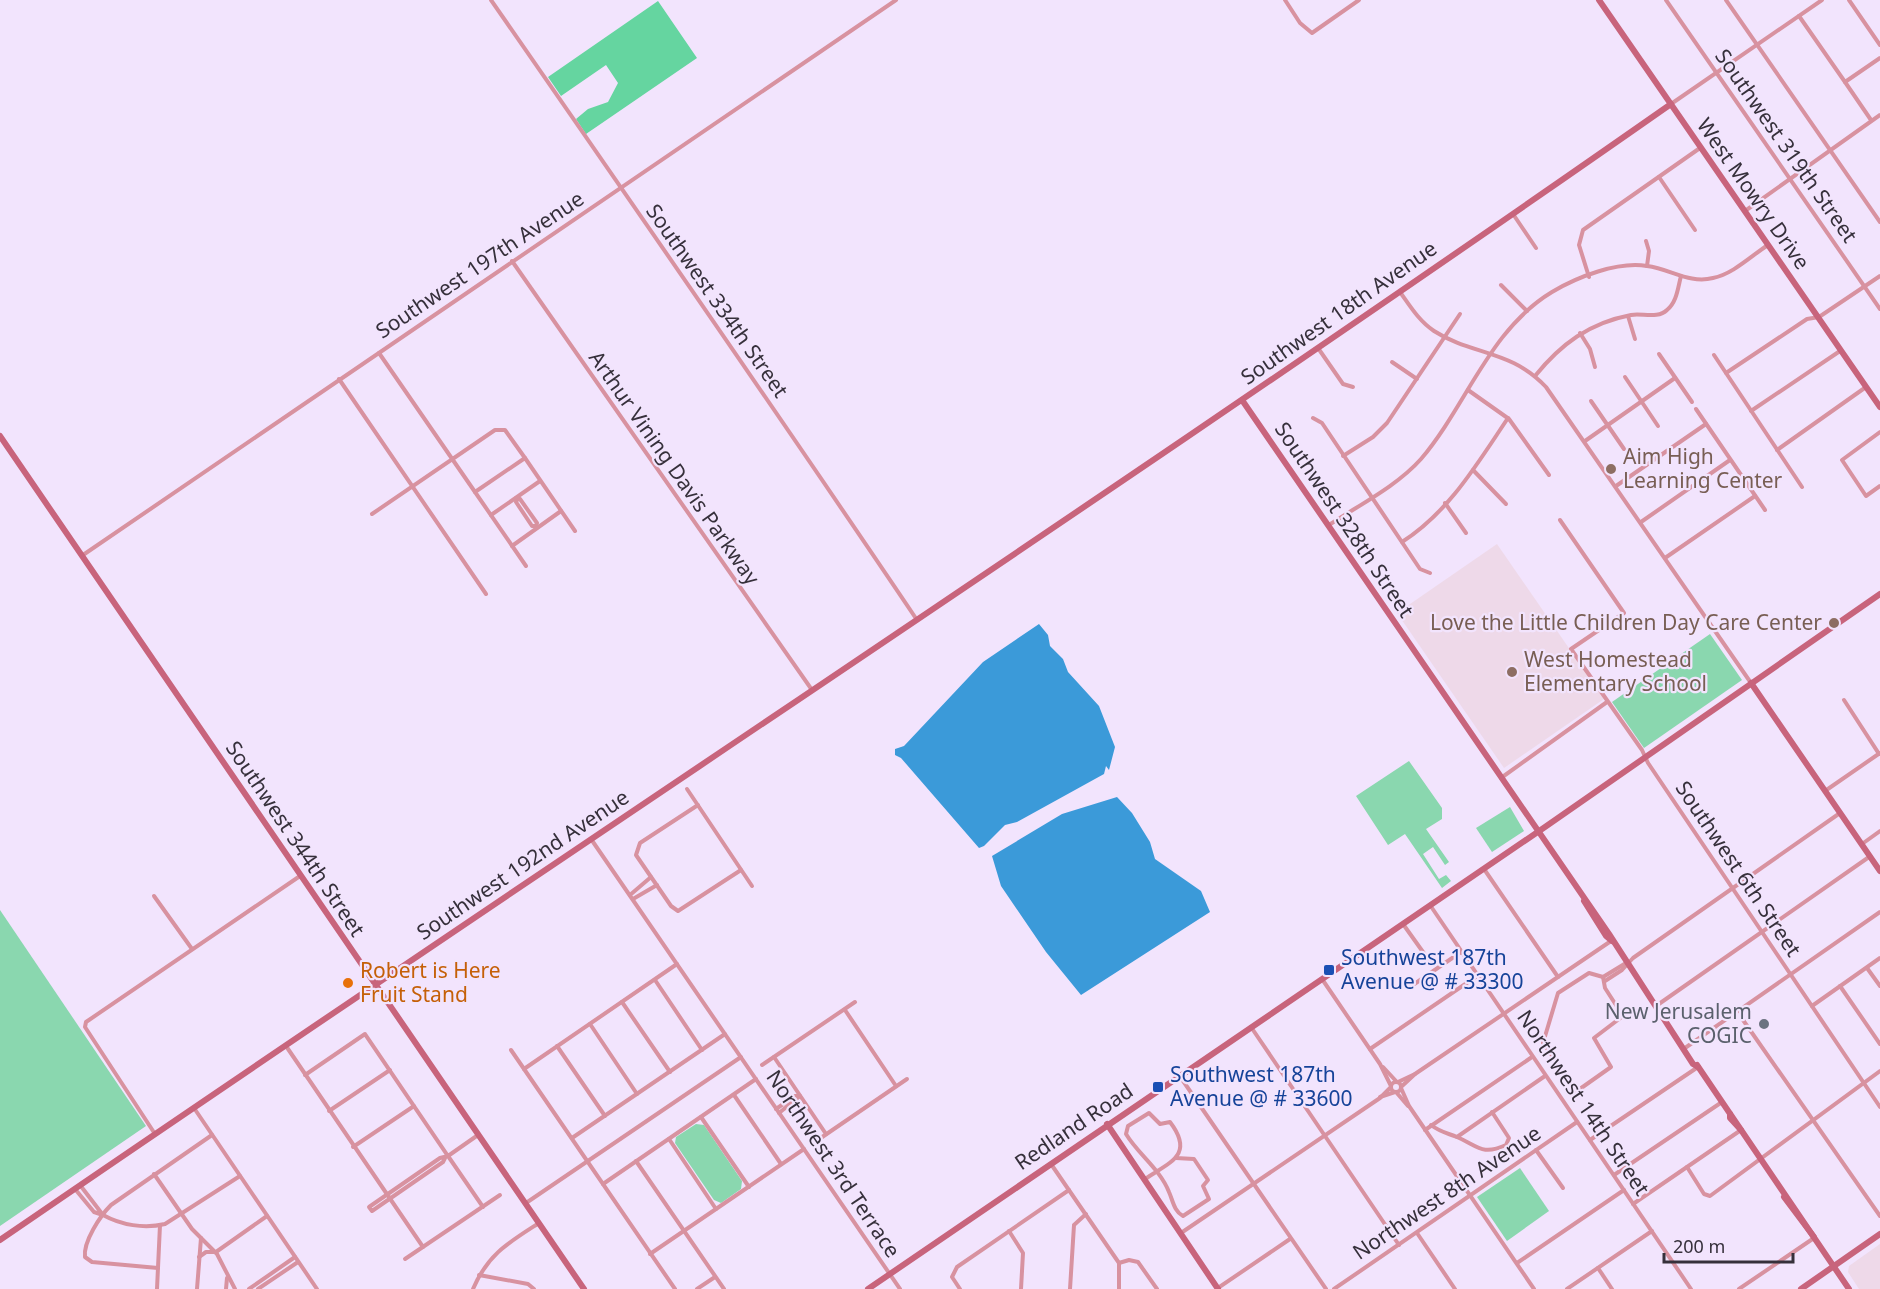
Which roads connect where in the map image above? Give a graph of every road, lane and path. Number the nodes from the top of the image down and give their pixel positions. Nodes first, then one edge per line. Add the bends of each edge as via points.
1 (491, 0) edge
2 (896, 0) edge
3 (1285, 0) edge
4 (1359, 0) edge
5 (1599, 0) edge
6 (1666, 0) edge
7 (1726, 0) edge
8 (1822, 0) edge
9 (1850, 0) edge
10 (1799, 16) junction
11 (1756, 44) junction
12 (1880, 45) edge
13 (1880, 58) edge
14 (1716, 72) junction
15 (1845, 82) junction
16 (1671, 104) junction
17 (1880, 115) edge
18 (1871, 120) junction
19 (1701, 147) junction
20 (1831, 152) junction
21 (1659, 177) junction
22 (1790, 179) junction
23 (620, 188) junction
24 (1744, 212) junction
25 (1512, 214) junction
26 (1880, 222) edge
27 (1695, 230) dead end
28 (1646, 241) dead end
29 (1768, 245) junction
30 (1536, 248) dead end
31 (512, 261) junction
32 (1647, 266) junction
33 (1681, 276) junction
34 (1880, 276) edge
35 (1589, 277) junction
36 (1501, 285) dead end
37 (1865, 286) junction
38 (1400, 292) junction
39 (1880, 309) edge
40 (1527, 311) junction
41 (1460, 314) dead end
42 (1628, 316) junction
43 (1819, 318) junction
44 (1580, 333) junction
45 (1445, 336) junction
46 (1635, 339) dead end
47 (1318, 348) junction
48 (1841, 350) junction
49 (379, 352) junction
50 (1493, 352) junction
51 (1659, 354) dead end
52 (1714, 355) dead end
53 (1392, 362) dead end
54 (1595, 368) dead end
55 (1726, 373) junction
56 (1535, 376) junction
57 (1624, 377) dead end
58 (1676, 378) junction
59 (339, 379) junction
60 (1417, 379) junction
61 (1353, 387) dead end
62 (1866, 387) junction
63 (1468, 390) junction
64 (1242, 400) junction
65 (1591, 401) dead end
66 (1641, 402) junction
67 (1692, 402) dead end
68 (1880, 407) edge
69 (1696, 409) dead end
70 (1751, 411) junction
71 (1312, 418) dead end
72 (1508, 418) junction
73 (1706, 424) junction
74 (1607, 425) junction
75 (1658, 426) dead end
76 (1880, 432) edge
77 (0, 436) edge
78 (1585, 441) junction
79 (1624, 449) dead end
80 (1777, 450) junction
81 (1343, 456) junction
82 (525, 458) junction
83 (452, 459) junction
84 (1730, 460) junction
85 (1473, 470) junction
86 (1549, 475) dead end
87 (540, 481) junction
88 (1616, 486) junction
89 (1880, 486) edge
90 (412, 487) junction
91 (1802, 487) dead end
92 (475, 492) junction
93 (1371, 496) junction
94 (1755, 496) junction
95 (516, 499) junction
96 (1445, 503) junction
97 (1506, 504) dead end
98 (1765, 510) dead end
99 (561, 511) junction
100 (372, 514) dead end
101 (491, 515) junction
102 (1560, 520) dead end
103 (1641, 522) junction
104 (1328, 526) junction
105 (536, 527) junction
106 (575, 531) dead end
107 (1466, 533) dead end
108 (1402, 542) junction
109 (512, 546) junction
110 (83, 555) junction
111 (1665, 558) junction
112 (526, 566) dead end
113 (1430, 573) dead end
114 (486, 594) dead end
115 (1880, 594) edge
116 (917, 621) junction
117 (1751, 683) junction
118 (812, 691) junction
119 (1844, 700) dead end
120 (1607, 702) junction
121 (1880, 754) edge
122 (1645, 757) junction
123 (1500, 778) junction
124 (687, 789) dead end
125 (1825, 790) junction
126 (698, 805) junction
127 (1840, 813) junction
128 (1880, 831) edge
129 (1537, 832) junction
130 (591, 839) junction
131 (1862, 844) junction
132 (1870, 856) junction
133 (1483, 868) junction
134 (741, 870) junction
135 (1880, 871) edge
136 (300, 876) junction
137 (651, 877) junction
138 (642, 884) junction
139 (657, 885) junction
140 (752, 886) dead end
141 (1733, 888) junction
142 (647, 892) junction
143 (154, 896) dead end
144 (631, 897) junction
145 (1430, 905) junction
146 (1880, 912) edge
147 (1402, 923) junction
148 (1762, 932) junction
149 (1611, 941) junction
150 (192, 949) junction
151 (1461, 952) junction
152 (1880, 958) edge
153 (1428, 959) dead end
154 (1627, 963) junction
155 (677, 964) junction
156 (1867, 968) junction
157 (1790, 975) junction
158 (1477, 976) junction
159 (1558, 977) junction
160 (1322, 978) junction
161 (1604, 979) junction
162 (655, 980) junction
163 (374, 984) junction
164 (1880, 986) edge
165 (1410, 987) dead end
166 (1840, 987) junction
167 (622, 1002) junction
168 (855, 1002) dead end
169 (1656, 1006) junction
170 (1812, 1006) junction
171 (845, 1010) junction
172 (1504, 1014) junction
173 (1743, 1020) dead end
174 (590, 1024) junction
175 (1250, 1027) junction
176 (725, 1034) junction
177 (1880, 1044) edge
178 (285, 1045) junction
179 (557, 1046) junction
180 (1685, 1048) junction
181 (1370, 1049) junction
182 (512, 1050) dead end
183 (702, 1050) junction
184 (741, 1057) junction
185 (774, 1057) junction
186 (1532, 1057) junction
187 (1380, 1064) junction
188 (762, 1065) dead end
189 (1698, 1067) junction
190 (524, 1069) junction
191 (390, 1070) junction
192 (1880, 1071) edge
193 (670, 1072) junction
194 (1415, 1074) junction
195 (305, 1075) junction
196 (1179, 1075) junction
197 (1545, 1076) junction
198 (756, 1079) junction
199 (907, 1079) dead end
200 (1397, 1082) junction
201 (1865, 1084) junction
202 (896, 1086) junction
203 (1391, 1086) junction
204 (1401, 1088) junction
205 (1395, 1092) junction
206 (637, 1094) junction
207 (734, 1095) junction
208 (800, 1096) junction
209 (1380, 1098) junction
210 (1722, 1102) junction
211 (414, 1106) junction
212 (1409, 1106) junction
213 (1880, 1107) edge
214 (194, 1108) junction
215 (329, 1111) junction
216 (778, 1111) junction
217 (1492, 1112) junction
218 (605, 1116) junction
219 (701, 1117) junction
220 (1813, 1121) junction
221 (1577, 1122) junction
222 (1107, 1124) junction
223 (1431, 1125) junction
224 (1425, 1130) junction
225 (1741, 1130) junction
226 (155, 1134) junction
227 (826, 1134) junction
228 (212, 1135) junction
229 (478, 1135) junction
230 (1325, 1136) junction
231 (1457, 1137) junction
232 (572, 1138) junction
233 (669, 1139) junction
234 (1590, 1140) junction
235 (812, 1143) dead end
236 (354, 1147) junction
237 (804, 1149) junction
238 (1536, 1150) junction
239 (447, 1157) junction
240 (1176, 1158) junction
241 (1760, 1159) junction
242 (587, 1161) junction
243 (636, 1161) junction
244 (1050, 1163) junction
245 (781, 1164) junction
246 (1687, 1167) junction
247 (1155, 1172) junction
248 (154, 1174) junction
249 (1614, 1175) junction
250 (240, 1176) junction
251 (1144, 1180) junction
252 (603, 1184) junction
253 (1253, 1184) junction
254 (78, 1187) junction
255 (749, 1187) junction
256 (1563, 1188) dead end
257 (1069, 1190) junction
258 (1624, 1190) junction
259 (500, 1195) dead end
260 (1470, 1196) junction
261 (388, 1197) junction
262 (525, 1203) junction
263 (1633, 1204) junction
264 (483, 1207) junction
265 (716, 1209) junction
266 (1086, 1214) junction
267 (103, 1215) junction
268 (182, 1215) junction
269 (267, 1216) junction
270 (1880, 1216) edge
271 (539, 1223) junction
272 (160, 1225) junction
273 (684, 1231) junction
274 (1009, 1231) junction
275 (1652, 1231) junction
276 (1180, 1233) junction
277 (1417, 1233) junction
278 (1880, 1234) edge
279 (1815, 1237) junction
280 (201, 1238) junction
281 (1290, 1239) junction
282 (0, 1240) edge
283 (1400, 1245) junction
284 (423, 1247) junction
285 (216, 1252) junction
286 (650, 1254) junction
287 (199, 1257) junction
288 (297, 1259) junction
289 (405, 1259) dead end
290 (1119, 1263) junction
291 (1517, 1263) junction
292 (1834, 1266) junction
293 (158, 1268) junction
294 (1598, 1268) junction
295 (890, 1274) junction
296 (479, 1275) junction
297 (227, 1277) junction
298 (715, 1277) junction
299 (157, 1289) edge
300 (197, 1289) edge
301 (226, 1289) edge
302 (235, 1289) edge
303 (249, 1289) edge
304 (258, 1289) edge
305 (317, 1289) edge
306 (473, 1289) edge
307 (534, 1289) edge
308 (584, 1289) edge
309 (675, 1289) edge
310 (698, 1289) edge
311 (724, 1289) edge
312 (868, 1289) edge
313 (900, 1289) edge
314 (960, 1289) edge
315 (1021, 1289) edge
316 (1070, 1289) edge
317 (1119, 1289) edge
318 (1157, 1289) edge
319 (1218, 1289) edge
320 (1326, 1289) edge
321 (1334, 1289) edge
322 (1455, 1289) edge
323 (1534, 1289) edge
324 (1567, 1289) edge
325 (1612, 1289) edge
326 (1691, 1289) edge
327 (1739, 1289) edge
328 (1801, 1289) edge
329 (1850, 1289) edge

1 - 23 street, Southwest 334th Street
2 - 23 street, Southwest 197th Avenue
3 - 4 street via 1312,33
5 - 16 street, West Mowry Drive
6 - 14 street, Southwest 319th Street
7 - 11 street
8 - 10 street
9 - 12 street
10 - 11 street, Southwest 18th Avenue
10 - 15 street
11 - 14 street, Southwest 18th Avenue
11 - 20 street
13 - 15 street
14 - 16 street, Southwest 18th Avenue
14 - 22 street, Southwest 319th Street
15 - 18 street
16 - 19 street, West Mowry Drive
16 - 25 street, Southwest 18th Avenue
17 - 18 street
18 - 20 street
19 - 21 street
19 - 24 street, West Mowry Drive
20 - 22 street
20 - 26 street
21 - 27 street
21 - 35 street via 1580,235 1579,245
22 - 24 street
22 - 37 street, Southwest 319th Street
23 - 31 street, Southwest 197th Avenue
23 - 116 street, Southwest 334th Street
24 - 29 street, West Mowry Drive
25 - 30 street
25 - 38 street, Southwest 18th Avenue
28 - 32 street
29 - 33 street via 1718,277 1698,280
29 - 43 street, West Mowry Drive
31 - 49 street, Southwest 197th Avenue
31 - 118 street, Arthur Vining Davis Parkway
32 - 33 street
32 - 35 street via 1624,266
33 - 42 street via 1675,300 1666,311
34 - 37 street
35 - 40 street via 1556,290
36 - 40 street
37 - 39 street, Southwest 319th Street
37 - 43 street
38 - 45 street via 1422,321
38 - 47 street, Southwest 18th Avenue
40 - 50 street
41 - 45 street
42 - 44 street
42 - 46 street
43 - 48 street, West Mowry Drive
43 - 55 street via 1807,319
44 - 54 street
44 - 56 street via 1554,353
45 - 50 street
45 - 60 street
47 - 61 street via 1343,384
47 - 64 street, Southwest 18th Avenue
48 - 62 street, West Mowry Drive
48 - 70 street
49 - 59 street, Southwest 197th Avenue
49 - 83 street
50 - 56 street
50 - 63 street
51 - 58 street
52 - 55 street
53 - 60 street
55 - 70 street
56 - 78 street
57 - 66 street
58 - 66 street
58 - 67 street
59 - 90 street
59 - 110 street, Southwest 197th Avenue
60 - 81 street via 1383,427
62 - 68 street, West Mowry Drive
62 - 80 street
63 - 72 street
63 - 93 street via 1419,461
64 - 104 street, Southwest 328th Street
64 - 116 street, Southwest 18th Avenue
65 - 74 street
66 - 74 street
66 - 75 street
69 - 73 street
70 - 80 street
71 - 81 street via 1322,423
72 - 85 street
72 - 86 street
73 - 84 street
73 - 88 street
74 - 78 street
74 - 79 street
76 - 89 street via 1842,460 1866,496
77 - 110 street, Southwest 344th Street
78 - 88 street
80 - 91 street
81 - 93 street
82 - 83 street via 500,429
82 - 87 street
82 - 92 street
83 - 90 street
83 - 92 street
84 - 94 street
84 - 103 street
85 - 96 street
85 - 97 street
87 - 95 street
87 - 99 street
88 - 103 street
90 - 100 street
90 - 114 street
92 - 101 street
93 - 104 street
93 - 108 street
94 - 98 street
94 - 111 street
95 - 101 street
95 - 105 street via 520,499
96 - 107 street
96 - 108 street
99 - 105 street
99 - 106 street
101 - 109 street
102 - 120 street, Southwest 6th Street via 1624,613 1571,649
103 - 111 street
104 - 123 street, Southwest 328th Street
105 - 109 street
108 - 113 street via 1420,569
109 - 112 street
110 - 136 street, Southwest 344th Street
111 - 117 street
115 - 117 street, Redland Road
116 - 118 street, Southwest 192nd Avenue
117 - 122 street, Redland Road
117 - 125 street
118 - 130 street, Southwest 192nd Avenue
119 - 121 street
120 - 122 street, Southwest 6th Street
120 - 123 street
121 - 125 street
122 - 129 street, Redland Road
122 - 141 street, Southwest 6th Street
123 - 129 street, Southwest 328th Street
124 - 126 street
125 - 127 street
126 - 134 street
126 - 137 street via 637,848 636,855
127 - 131 street
127 - 141 street
128 - 131 street
129 - 133 street, Redland Road
129 - 149 street, Southwest 328th Street
130 - 144 street
130 - 163 street, Southwest 192nd Avenue
131 - 132 street
132 - 135 street
132 - 148 street
133 - 145 street, Redland Road
133 - 159 street
134 - 139 street via 678,911 670,906
134 - 140 street
136 - 150 street
136 - 163 street, Southwest 344th Street
137 - 138 street
137 - 139 street
138 - 142 street
138 - 144 street
139 - 142 street
141 - 148 street, Southwest 6th Street
141 - 154 street
142 - 144 street
143 - 150 street
144 - 155 street, Northwest 3rd Terrace
145 - 147 street, Redland Road
145 - 151 street, Northwest 14th Street
146 - 157 street
147 - 153 street
147 - 160 street, Redland Road
148 - 157 street, Southwest 6th Street
148 - 169 street
149 - 154 street, Southwest 328th Street
149 - 159 street
150 - 226 street via 86,1022 85,1027
151 - 158 street, Northwest 14th Street
151 - 165 street
152 - 156 street
154 - 161 street
154 - 169 street, Southwest 328th Street
155 - 162 street
155 - 176 street, Northwest 3rd Terrace
156 - 164 street
156 - 166 street
157 - 170 street, Southwest 6th Street
157 - 180 street
158 - 172 street, Northwest 14th Street
158 - 181 street
159 - 172 street
160 - 175 street, Redland Road
160 - 181 street
161 - 161 street via 1605,988 1623,1016 1594,1038 1611,1068 1577,1092 1543,1042 1558,993 1589,972
162 - 167 street
162 - 183 street
163 - 178 street, Southwest 192nd Avenue
163 - 229 street, Southwest 344th Street
166 - 170 street
166 - 177 street
167 - 174 street
167 - 193 street
168 - 171 street
169 - 180 street, Southwest 328th Street
170 - 201 street, Southwest 6th Street
171 - 185 street
171 - 202 street
172 - 186 street, Northwest 14th Street
172 - 194 street
173 - 220 street
174 - 179 street
174 - 206 street
175 - 196 street, Redland Road
175 - 230 street
176 - 183 street
176 - 184 street, Northwest 3rd Terrace
178 - 195 street
178 - 214 street, Southwest 192nd Avenue
179 - 190 street
179 - 218 street
180 - 189 street, Southwest 328th Street
181 - 187 street
182 - 190 street
183 - 193 street
184 - 198 street, Northwest 3rd Terrace
184 - 242 street
185 - 188 street
185 - 208 street
186 - 197 street, Northwest 14th Street
186 - 223 street
187 - 200 street
187 - 203 street
189 - 210 street, Southwest 328th Street
189 - 234 street
190 - 232 street
191 - 195 street via 365,1034
191 - 211 street
191 - 215 street
192 - 201 street
193 - 206 street
194 - 200 street
194 - 204 street
195 - 215 street
196 - 222 street, Redland Road
196 - 253 street
197 - 217 street
197 - 221 street, Northwest 14th Street
198 - 207 street
198 - 216 street, Northwest 3rd Terrace
199 - 202 street
200 - 203 street
200 - 204 street
201 - 213 street, Southwest 6th Street
201 - 220 street
202 - 227 street
203 - 205 street
203 - 209 street
204 - 205 street
204 - 212 street
205 - 209 street
205 - 212 street
206 - 218 street
207 - 219 street
207 - 245 street
208 - 216 street
208 - 227 street
209 - 230 street
210 - 225 street, Southwest 328th Street
210 - 249 street
211 - 236 street
211 - 239 street
212 - 224 street
214 - 226 street, Southwest 192nd Avenue
214 - 228 street
215 - 236 street
216 - 237 street, Northwest 3rd Terrace
217 - 231 street
217 - 231 street, Northwest 8th Avenue via 1509,1138 1506,1145 1484,1150
218 - 232 street
219 - 233 street
219 - 255 street
220 - 241 street
220 - 270 street
221 - 234 street, Northwest 14th Street
221 - 238 street, Northwest 8th Avenue
222 - 244 street, Redland Road
222 - 251 street
223 - 224 street
223 - 231 street, Northwest 8th Avenue
224 - 260 street
225 - 241 street, Southwest 328th Street
225 - 246 street
226 - 254 street, Southwest 192nd Avenue
227 - 235 street
228 - 248 street
228 - 250 street
229 - 239 street
229 - 262 street, Southwest 344th Street
230 - 253 street
230 - 283 street
232 - 242 street
233 - 243 street
233 - 265 street
234 - 249 street, Northwest 14th Street
236 - 261 street
237 - 245 street
237 - 295 street, Northwest 3rd Terrace
238 - 256 street
238 - 260 street, Northwest 8th Avenue
239 - 261 street via 440,1158
239 - 264 street
240 - 247 street
240 - 247 street via 1182,1142 1170,1122 1160,1124 1149,1113 1131,1124 1126,1134
240 - 247 street via 1194,1159 1208,1180 1203,1186 1209,1199 1186,1215 1179,1214
241 - 246 street via 1707,1197
241 - 279 street, Southwest 328th Street
242 - 252 street
242 - 262 street
243 - 252 street
243 - 273 street
244 - 257 street
244 - 295 street, Redland Road
245 - 255 street
246 - 263 street
247 - 251 street
248 - 267 street
248 - 268 street
249 - 258 street, Northwest 14th Street
250 - 268 street
250 - 269 street
251 - 276 street
252 - 286 street
253 - 276 street
253 - 281 street
254 - 267 street via 94,1212
254 - 282 street, Southwest 192nd Avenue
255 - 265 street
257 - 266 street
257 - 274 street
258 - 263 street, Northwest 14th Street
258 - 291 street
259 - 264 street
260 - 277 street, Northwest 8th Avenue
260 - 291 street
261 - 261 street via 369,1206 372,1211
261 - 284 street
262 - 271 street, Southwest 344th Street
263 - 275 street, Northwest 14th Street
264 - 284 street
265 - 273 street
266 - 290 street
266 - 316 street via 1074,1225
267 - 272 street via 120,1223
267 - 293 street via 86,1247 86,1259
268 - 272 street
268 - 280 street
269 - 285 street
269 - 288 street
271 - 296 street via 494,1254
271 - 308 street, Southwest 344th Street
272 - 293 street
273 - 286 street
273 - 298 street
274 - 314 street via 957,1267 952,1274
274 - 315 street via 1023,1253
275 - 294 street
275 - 326 street, Northwest 14th Street
276 - 319 street
277 - 283 street, Northwest 8th Avenue
277 - 322 street
278 - 292 street
279 - 292 street, Southwest 328th Street
279 - 327 street
280 - 285 street
280 - 287 street
281 - 319 street
281 - 320 street
283 - 321 street, Northwest 8th Avenue
284 - 289 street
285 - 287 street via 208,1251
285 - 297 street
286 - 309 street
287 - 300 street
288 - 303 street
288 - 304 street
288 - 305 street
290 - 317 street
290 - 318 street via 1138,1262
291 - 323 street
292 - 328 street
292 - 329 street, Southwest 328th Street
293 - 299 street
294 - 324 street
294 - 325 street
295 - 312 street, Redland Road
295 - 313 street, Northwest 3rd Terrace
296 - 306 street
296 - 307 street via 528,1284
297 - 301 street
297 - 302 street
298 - 310 street
298 - 311 street

